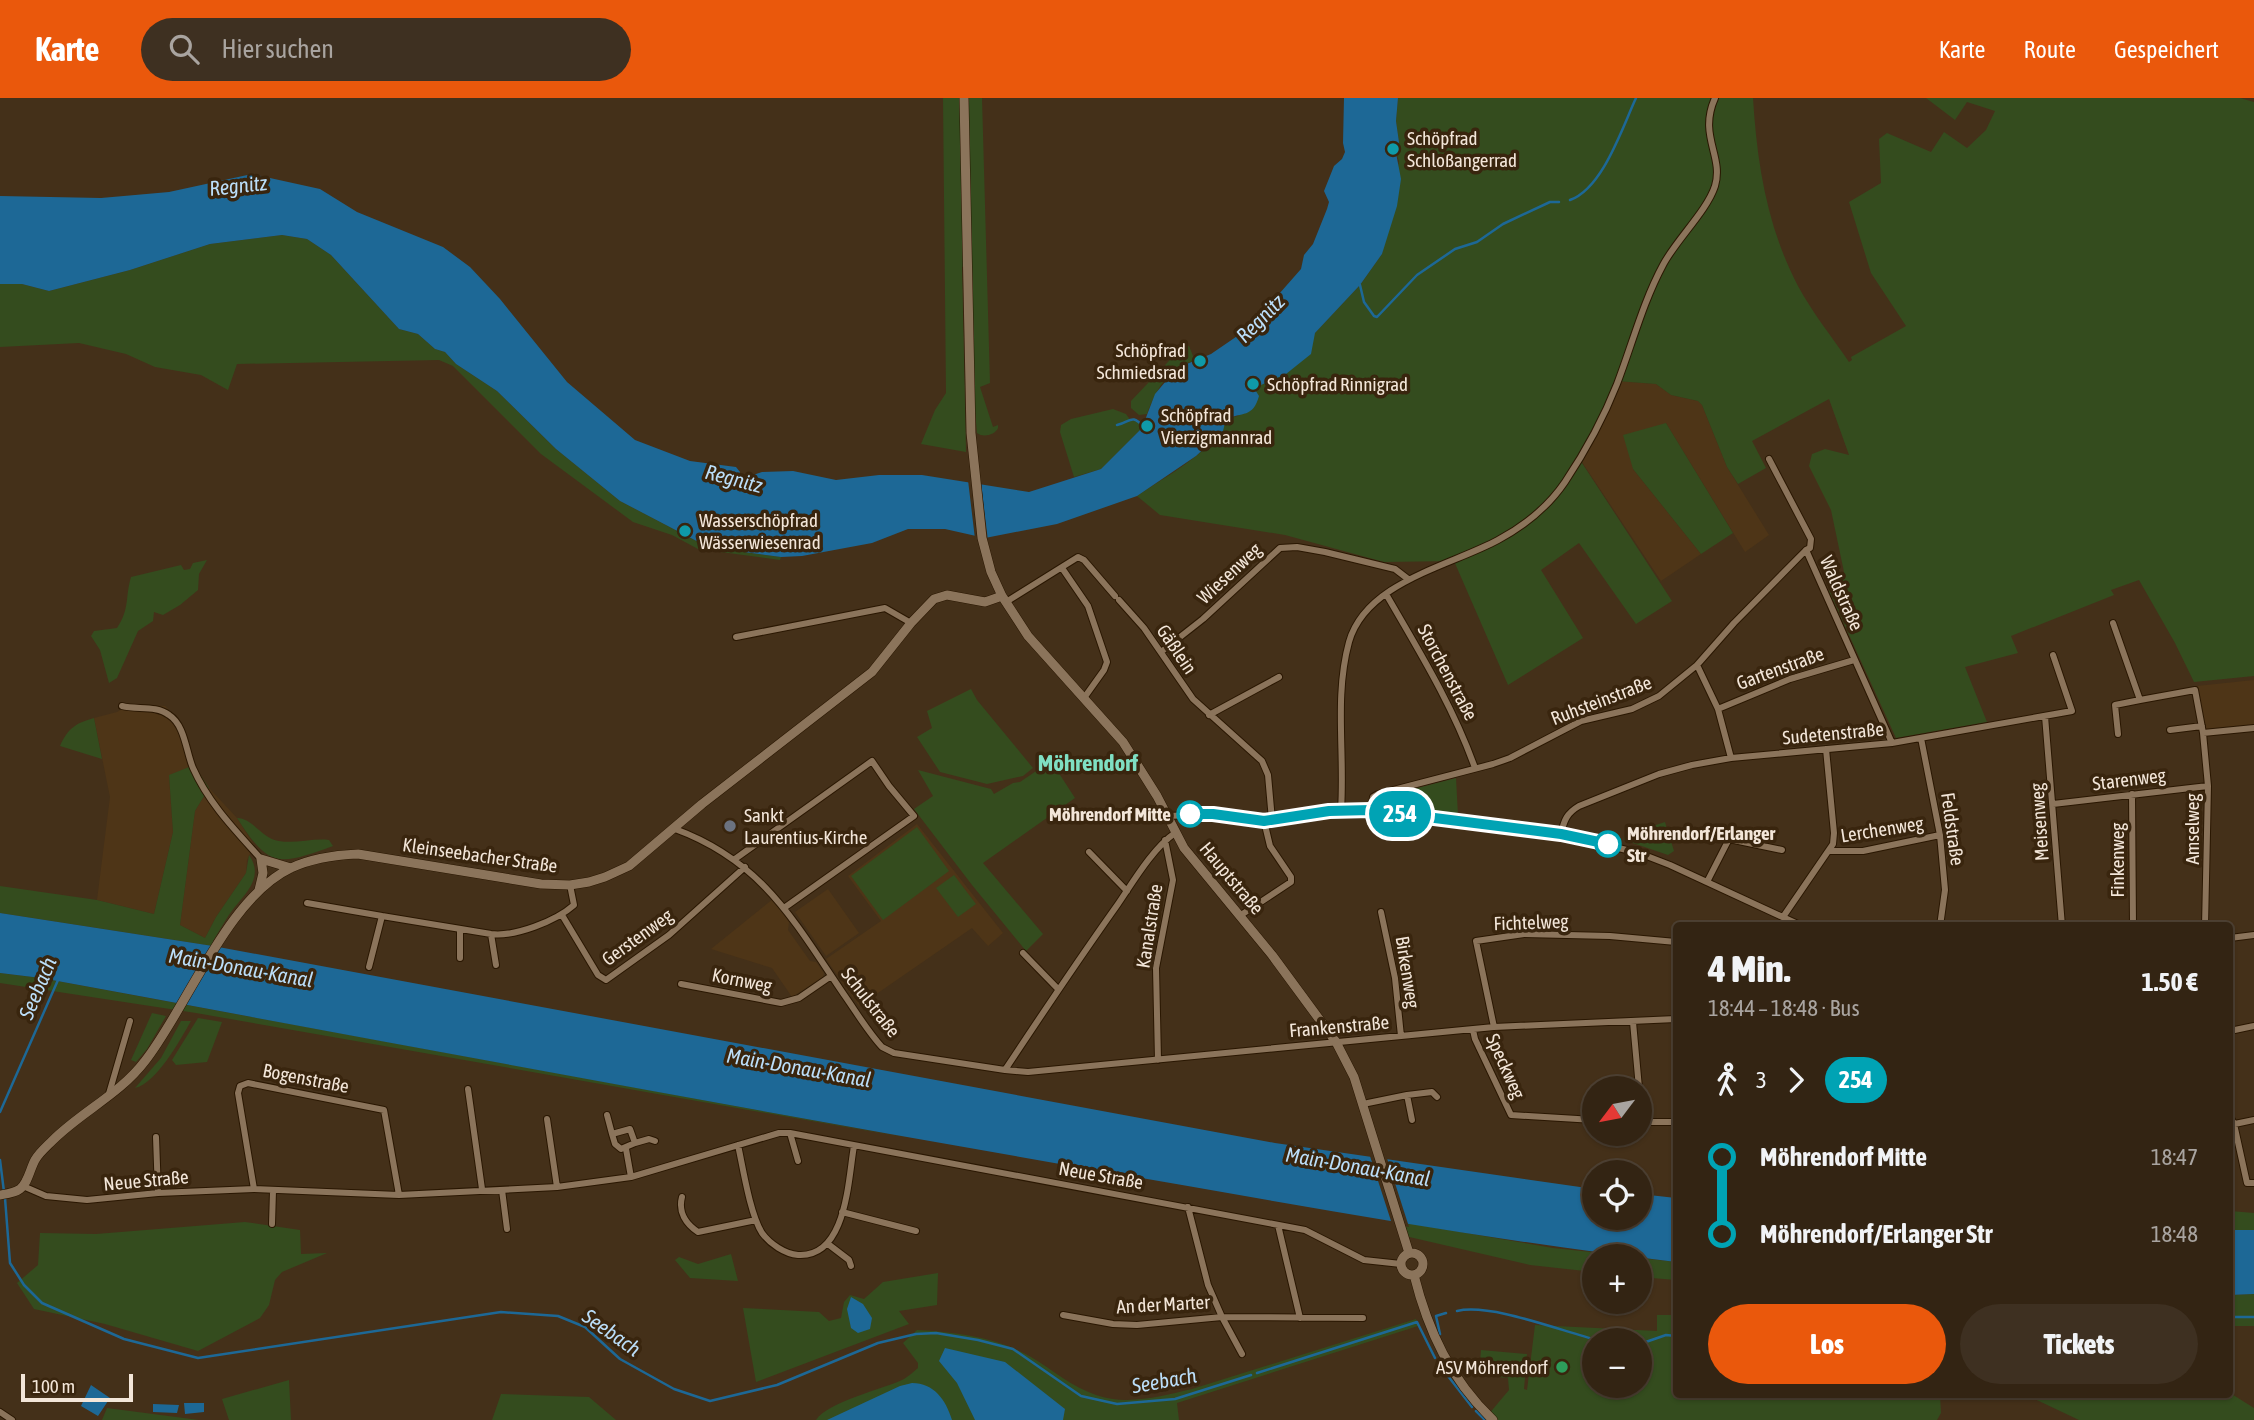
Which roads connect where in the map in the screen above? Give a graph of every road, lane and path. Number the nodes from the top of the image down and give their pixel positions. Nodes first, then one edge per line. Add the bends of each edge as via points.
1 (964, 98) edge
2 (1714, 98) edge
3 (1769, 459) dead end
4 (1806, 550) junction
5 (1062, 568) junction
6 (1408, 579) junction
7 (1386, 594) junction
8 (1004, 599) junction
9 (911, 623) junction
10 (2113, 623) dead end
11 (736, 637) dead end
12 (1161, 652) junction
13 (2053, 655) dead end
14 (1854, 660) junction
15 (1697, 665) junction
16 (1279, 677) dead end
17 (1084, 698) junction
18 (2140, 701) junction
19 (122, 706) dead end
20 (1718, 709) junction
21 (1209, 715) junction
22 (2045, 716) junction
23 (2254, 729) edge
24 (2170, 730) dead end
25 (2202, 730) junction
26 (2118, 734) dead end
27 (1921, 738) junction
28 (1892, 743) junction
29 (1826, 749) junction
30 (1731, 758) junction
31 (1475, 768) junction
32 (2208, 786) junction
33 (2132, 794) junction
34 (2053, 804) junction
35 (1341, 810) junction
36 (1371, 810) junction
37 (1168, 817) junction
38 (1268, 821) junction
39 (675, 829) junction
40 (1175, 833) junction
41 (1561, 834) junction
42 (1940, 835) junction
43 (1165, 840) junction
44 (1782, 850) dead end
45 (1829, 851) junction
46 (1089, 852) dead end
47 (261, 859) junction
48 (735, 859) junction
49 (745, 867) junction
50 (291, 868) junction
51 (1707, 882) junction
52 (570, 885) junction
53 (259, 890) junction
54 (1127, 891) junction
55 (307, 903) dead end
56 (784, 908) junction
57 (1381, 912) dead end
58 (562, 915) junction
59 (1241, 915) junction
60 (382, 916) junction
61 (1783, 917) junction
62 (1783, 922) edge
63 (1794, 922) edge
64 (1941, 922) edge
65 (2062, 922) edge
66 (2133, 922) edge
67 (2205, 922) edge
68 (460, 930) junction
69 (491, 934) junction
70 (2254, 935) edge
71 (2233, 938) edge
72 (1673, 942) edge
73 (1023, 953) dead end
74 (460, 958) dead end
75 (496, 965) dead end
76 (369, 967) dead end
77 (831, 976) junction
78 (681, 984) dead end
79 (1058, 989) junction
80 (1673, 1019) edge
81 (130, 1021) dead end
82 (1633, 1022) junction
83 (1494, 1027) junction
84 (2254, 1027) edge
85 (1473, 1030) junction
86 (2233, 1030) edge
87 (1401, 1037) junction
88 (1336, 1042) junction
89 (1158, 1060) junction
90 (1005, 1070) junction
91 (1638, 1076) edge
92 (468, 1089) dead end
93 (1407, 1095) junction
94 (1437, 1097) dead end
95 (108, 1099) junction
96 (1363, 1104) junction
97 (607, 1115) dead end
98 (1582, 1118) edge
99 (547, 1119) dead end
100 (1412, 1120) dead end
101 (2254, 1120) edge
102 (1652, 1122) edge
103 (1673, 1122) edge
104 (2233, 1125) edge
105 (2233, 1129) edge
106 (790, 1133) junction
107 (612, 1134) junction
108 (156, 1137) dead end
109 (655, 1140) dead end
110 (635, 1143) junction
111 (738, 1145) junction
112 (853, 1146) junction
113 (626, 1149) junction
114 (798, 1161) dead end
115 (631, 1177) junction
116 (2254, 1182) edge
117 (557, 1187) junction
118 (19, 1189) junction
119 (254, 1189) junction
120 (482, 1189) junction
121 (502, 1190) junction
122 (273, 1191) junction
123 (158, 1193) junction
124 (0, 1195) edge
125 (399, 1195) junction
126 (682, 1197) dead end
127 (1188, 1207) junction
128 (842, 1212) junction
129 (756, 1220) junction
130 (272, 1224) dead end
131 (1278, 1225) junction
132 (507, 1229) dead end
133 (916, 1231) dead end
134 (828, 1244) junction
135 (1409, 1253) junction
136 (1401, 1264) junction
137 (851, 1266) dead end
138 (1414, 1275) junction
139 (1063, 1315) dead end
140 (1222, 1317) junction
141 (1300, 1318) junction
142 (1363, 1318) dead end
143 (1242, 1354) dead end
144 (0, 1412) edge
145 (12, 1420) edge
146 (1493, 1420) edge

1 - 8 street, Hauptstraße via 973,452 982,538
2 - 6 street via 1707,128 1716,185 1661,267 1620,375 1565,482 1539,512 1490,544
3 - 4 street, Waldstraße via 1811,539
4 - 14 street, Waldstraße
4 - 15 street, Ruhsteinstraße
5 - 8 street
5 - 12 street, Gäßlein via 1081,558
5 - 17 street via 1088,606 1107,662
6 - 7 street
6 - 12 street, Wiesenweg via 1395,569 1325,552 1280,548
7 - 31 street, Storchenstraße via 1444,692
7 - 35 street via 1361,617 1350,640 1340,692
8 - 9 street, Kleinseebacher Straße via 985,603 941,596
8 - 17 street, Hauptstraße via 1040,652
9 - 11 street via 885,608
9 - 39 street, Kleinseebacher Straße via 872,672
10 - 18 street
12 - 21 street, Gäßlein
13 - 22 street, Sudetenstraße via 2072,711
14 - 20 street, Gartenstraße via 1790,679
14 - 28 street, Waldstraße
15 - 20 street
15 - 31 street, Ruhsteinstraße via 1646,703 1581,720 1510,758
16 - 21 street
17 - 37 street, Hauptstraße via 1123,742
18 - 25 street, Amselweg via 2195,690
18 - 26 street, Amselweg via 2115,705
19 - 47 street via 158,709 173,718 209,798
20 - 30 street
21 - 38 street, Gäßlein via 1262,761 1268,775
22 - 27 street, Sudetenstraße
22 - 34 street, Meisenweg
23 - 25 street
24 - 25 street
25 - 32 street, Amselweg
27 - 28 street, Sudetenstraße
27 - 42 street, Feldstraße
28 - 29 street, Sudetenstraße
29 - 30 street, Sudetenstraße
29 - 45 street via 1834,833
30 - 41 street, Sudetenstraße via 1659,774 1579,806 1564,819
31 - 36 street, Ruhsteinstraße via 1378,794
32 - 33 street, Starenweg
32 - 67 street, Amselweg
33 - 34 street, Starenweg
33 - 66 street, Finkenweg
34 - 65 street, Meisenweg
35 - 36 street
35 - 38 street
36 - 41 street
37 - 38 street via 1213,814
37 - 40 street, Hauptstraße
38 - 59 street, Gäßlein via 1270,846 1291,882
39 - 48 street, Schulstraße via 701,838
39 - 52 street, Kleinseebacher Straße via 618,872
40 - 43 street
40 - 59 street, Hauptstraße
41 - 51 street via 1639,853
42 - 45 street, Lerchenweg via 1863,851
42 - 64 street, Feldstraße via 1945,890
43 - 54 street
43 - 89 street, Kanalstraße via 1173,880 1156,968
44 - 51 street via 1729,839
45 - 61 street
46 - 54 street
47 - 50 street
47 - 53 street
48 - 49 street, Schulstraße
48 - 56 street via 872,761 914,816
49 - 56 street, Schulstraße
49 - 58 street, Gerstenweg via 670,935 606,979 598,975
50 - 52 street, Kleinseebacher Straße via 333,855 358,854
50 - 53 street, Kleinseebacher Straße
51 - 61 street
52 - 58 street via 574,905
53 - 95 street, Kleinseebacher Straße via 235,918 138,1070
54 - 79 street
55 - 60 street
56 - 77 street, Schulstraße
57 - 87 street, Birkenweg
58 - 69 street via 509,934
59 - 88 street, Hauptstraße
60 - 68 street
60 - 76 street
61 - 62 street
61 - 63 street
68 - 69 street
68 - 74 street
69 - 75 street
70 - 71 street
72 - 83 street, Fichtelweg via 1525,934 1476,941
73 - 79 street
77 - 78 street, Kornweg via 799,998 781,1003
77 - 90 street, Schulstraße via 886,1050
79 - 90 street
80 - 82 street, Frankenstraße
81 - 95 street
82 - 83 street, Frankenstraße
82 - 91 street
83 - 85 street, Frankenstraße
84 - 86 street
85 - 87 street, Frankenstraße
85 - 98 street, Speckweg via 1511,1115
87 - 88 street, Frankenstraße
88 - 89 street, Frankenstraße
88 - 96 street, Hauptstraße
89 - 90 street, Frankenstraße
92 - 120 street
93 - 94 street via 1432,1092
93 - 96 street
93 - 100 street
95 - 118 street, Kleinseebacher Straße via 42,1151
96 - 135 street, Hauptstraße
97 - 107 street
99 - 117 street
101 - 104 street
102 - 103 street
105 - 116 street via 2247,1183
106 - 111 street, Neue Straße
106 - 112 street, Neue Straße
106 - 114 street
107 - 110 street via 630,1129
107 - 113 street via 615,1144
108 - 123 street
109 - 110 street
110 - 113 street
111 - 115 street, Neue Straße
111 - 129 street
112 - 127 street, Neue Straße
112 - 128 street
113 - 115 street
115 - 117 street, Neue Straße
117 - 121 street, Neue Straße
118 - 123 street, Neue Straße via 78,1200
118 - 124 street
119 - 122 street, Neue Straße
119 - 123 street, Neue Straße
119 - 125 street, Bogenstraße via 237,1093 248,1083 384,1110
120 - 121 street, Neue Straße
120 - 125 street, Neue Straße
121 - 132 street
122 - 125 street, Neue Straße
122 - 130 street
126 - 129 street via 687,1225 698,1232
127 - 131 street, Neue Straße
127 - 140 street, An der Marter via 1208,1285
128 - 133 street
128 - 134 street
129 - 134 street via 762,1233 784,1251 808,1254
131 - 136 street, Neue Straße via 1305,1230 1364,1260
131 - 141 street
134 - 137 street
135 - 136 street
135 - 138 street via 1423,1263
136 - 138 street via 1405,1272
138 - 146 street via 1445,1360
139 - 140 street, An der Marter via 1137,1325
140 - 141 street, An der Marter
140 - 143 street, An der Marter
141 - 142 street, An der Marter
144 - 145 street

